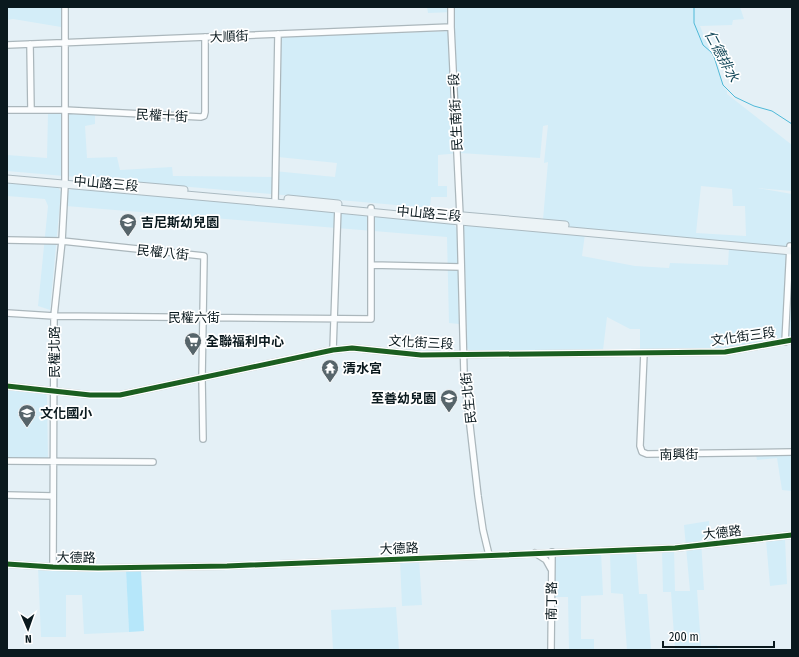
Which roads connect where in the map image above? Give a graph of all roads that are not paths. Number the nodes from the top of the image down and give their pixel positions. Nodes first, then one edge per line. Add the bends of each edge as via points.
1 (65, 7) edge
2 (451, 7) edge
3 (451, 27) junction
4 (278, 34) junction
5 (205, 37) junction
6 (65, 42) junction
7 (7, 44) edge
8 (30, 44) junction
9 (7, 110) edge
10 (31, 110) junction
11 (64, 110) junction
12 (7, 175) edge
13 (7, 179) edge
14 (65, 182) junction
15 (276, 200) junction
16 (338, 207) junction
17 (372, 210) junction
18 (460, 218) junction
19 (7, 240) edge
20 (62, 241) junction
21 (791, 249) edge
22 (371, 265) junction
23 (462, 267) junction
24 (7, 313) edge
25 (54, 316) junction
26 (203, 317) junction
27 (334, 318) junction
28 (792, 340) edge
29 (785, 342) junction
30 (333, 350) junction
31 (644, 353) junction
32 (464, 354) junction
33 (202, 378) junction
34 (7, 386) edge
35 (54, 391) junction
36 (203, 439) dead end
37 (792, 452) edge
38 (7, 460) edge
39 (53, 461) junction
40 (153, 462) dead end
41 (7, 495) edge
42 (53, 496) junction
43 (792, 535) edge
44 (552, 552) junction
45 (534, 553) junction
46 (489, 555) junction
47 (7, 564) edge
48 (52, 567) junction
49 (552, 573) junction
50 (551, 650) edge

1 - 6 street, 民權北路
2 - 3 street, 民生南街一段
3 - 4 street, 大順街
3 - 18 street, 民生南街一段
4 - 5 street, 大順街
4 - 15 street
5 - 6 street, 大順街
5 - 11 street, 民權十街 via 204,116
6 - 8 street, 大順街
6 - 11 street, 民權北路
7 - 8 street, 大順街
8 - 10 street
9 - 10 street
10 - 11 street
11 - 14 street, 民權北路
12 - 14 main road
13 - 14 main road
14 - 15 main road, 中山路三段
14 - 20 street, 民權北路
15 - 16 main road, 中山路三段
16 - 17 main road, 中山路三段
16 - 27 street
17 - 18 main road, 中山路三段
17 - 22 street
18 - 21 main road, 中山路三段
18 - 23 street, 民生北街
19 - 20 street
20 - 25 street, 民權北路
20 - 26 street, 民權八街 via 204,256
21 - 29 street
22 - 23 street
22 - 27 street, 民權六街 via 371,318
23 - 32 street, 民生北街
24 - 25 street, 民權六街
25 - 26 street, 民權六街
25 - 35 street, 民權北路
26 - 27 street, 民權六街
26 - 33 street
27 - 30 street
28 - 29 street, 文化街三段
29 - 31 street, 文化街三段 via 725,352
30 - 32 street, 文化街三段 via 352,348 412,354
30 - 33 street, 文化街三段
31 - 32 street, 文化街三段
31 - 37 street, 南興街 via 640,446 642,452
32 - 46 street, 民生北街 via 478,496
33 - 35 street, 文化街三段 via 120,394
33 - 36 street
34 - 35 street, 文化街三段
35 - 39 street, 民權北路
38 - 39 street
39 - 40 street
39 - 42 street, 民權北路
41 - 42 street
42 - 48 street, 民權北路
43 - 44 street, 大德路 via 675,548
44 - 45 street, 大德路
44 - 49 street, 南丁路
45 - 46 street, 大德路
45 - 49 street via 546,560
46 - 48 street, 大德路 via 148,568
47 - 48 street, 大德路
49 - 50 street, 南丁路

